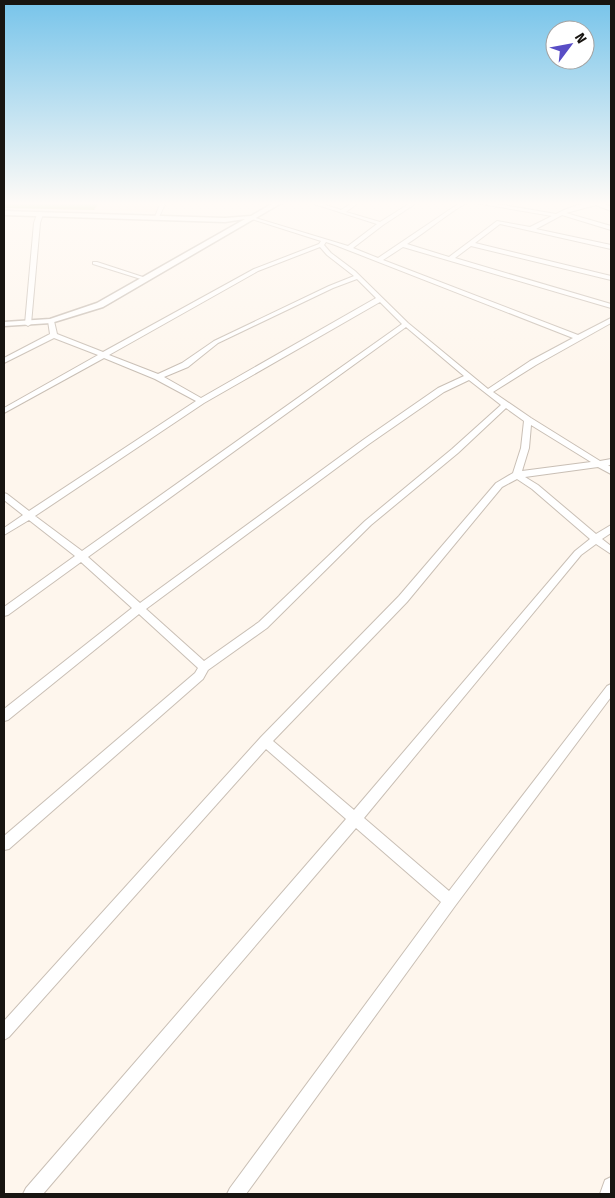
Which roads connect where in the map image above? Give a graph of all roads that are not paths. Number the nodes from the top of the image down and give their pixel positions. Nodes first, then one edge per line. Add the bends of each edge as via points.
1 (34, 258) edge
2 (183, 258) edge
3 (285, 258) edge
4 (334, 258) edge
5 (374, 258) edge
6 (382, 258) edge
7 (446, 258) edge
8 (529, 258) edge
9 (450, 259) joint
10 (379, 260) junction
11 (95, 263) dead end
12 (358, 277) junction
13 (611, 278) edge
14 (146, 279) junction
15 (380, 299) junction
16 (611, 306) edge
17 (611, 320) edge
18 (51, 321) junction
19 (4, 324) edge
20 (28, 324) junction
21 (406, 324) junction
22 (54, 335) junction
23 (579, 338) junction
24 (106, 355) junction
25 (4, 361) edge
26 (470, 376) junction
27 (158, 378) junction
28 (488, 392) junction
29 (201, 401) junction
30 (505, 405) junction
31 (4, 412) edge
32 (528, 420) junction
33 (605, 462) edge
34 (611, 471) edge
35 (517, 475) junction
36 (4, 496) edge
37 (29, 515) junction
38 (611, 528) edge
39 (4, 532) edge
40 (597, 540) junction
41 (611, 552) edge
42 (81, 556) junction
43 (140, 608) junction
44 (4, 612) edge
45 (204, 667) junction
46 (611, 689) edge
47 (4, 716) edge
48 (265, 742) junction
49 (354, 820) junction
50 (4, 844) edge
51 (450, 901) junction
52 (4, 1032) edge
53 (611, 1186) edge
54 (32, 1194) edge
55 (236, 1194) edge
56 (608, 1194) edge

1 - 20 street
2 - 14 street
3 - 24 street via 256,270
4 - 12 street
5 - 10 street
6 - 10 street
7 - 9 street
8 - 13 street
9 - 16 street
10 - 23 street
11 - 14 street
12 - 15 street
12 - 27 street via 216,342 185,365
14 - 18 street via 100,305
15 - 21 street
15 - 29 street
17 - 23 street
18 - 20 street
18 - 22 street
19 - 20 street
21 - 26 street
21 - 42 street
22 - 24 street
22 - 25 street
23 - 28 street
24 - 27 street
24 - 31 street
26 - 28 street
26 - 43 street via 441,390 366,442
27 - 29 street
28 - 30 street
29 - 37 street
30 - 32 street
30 - 45 street via 368,523 263,624
32 - 33 street
32 - 35 street via 527,442
33 - 34 street
33 - 35 street
35 - 40 street
35 - 48 street via 499,485 403,599
36 - 37 street
37 - 39 street
37 - 42 street
38 - 40 street
40 - 41 street
40 - 49 street via 578,553
42 - 43 street
42 - 44 street
43 - 45 street
43 - 47 street
45 - 50 street via 199,676
46 - 51 street
48 - 49 street
48 - 52 street
49 - 51 street
49 - 54 street
51 - 55 street
53 - 56 street

